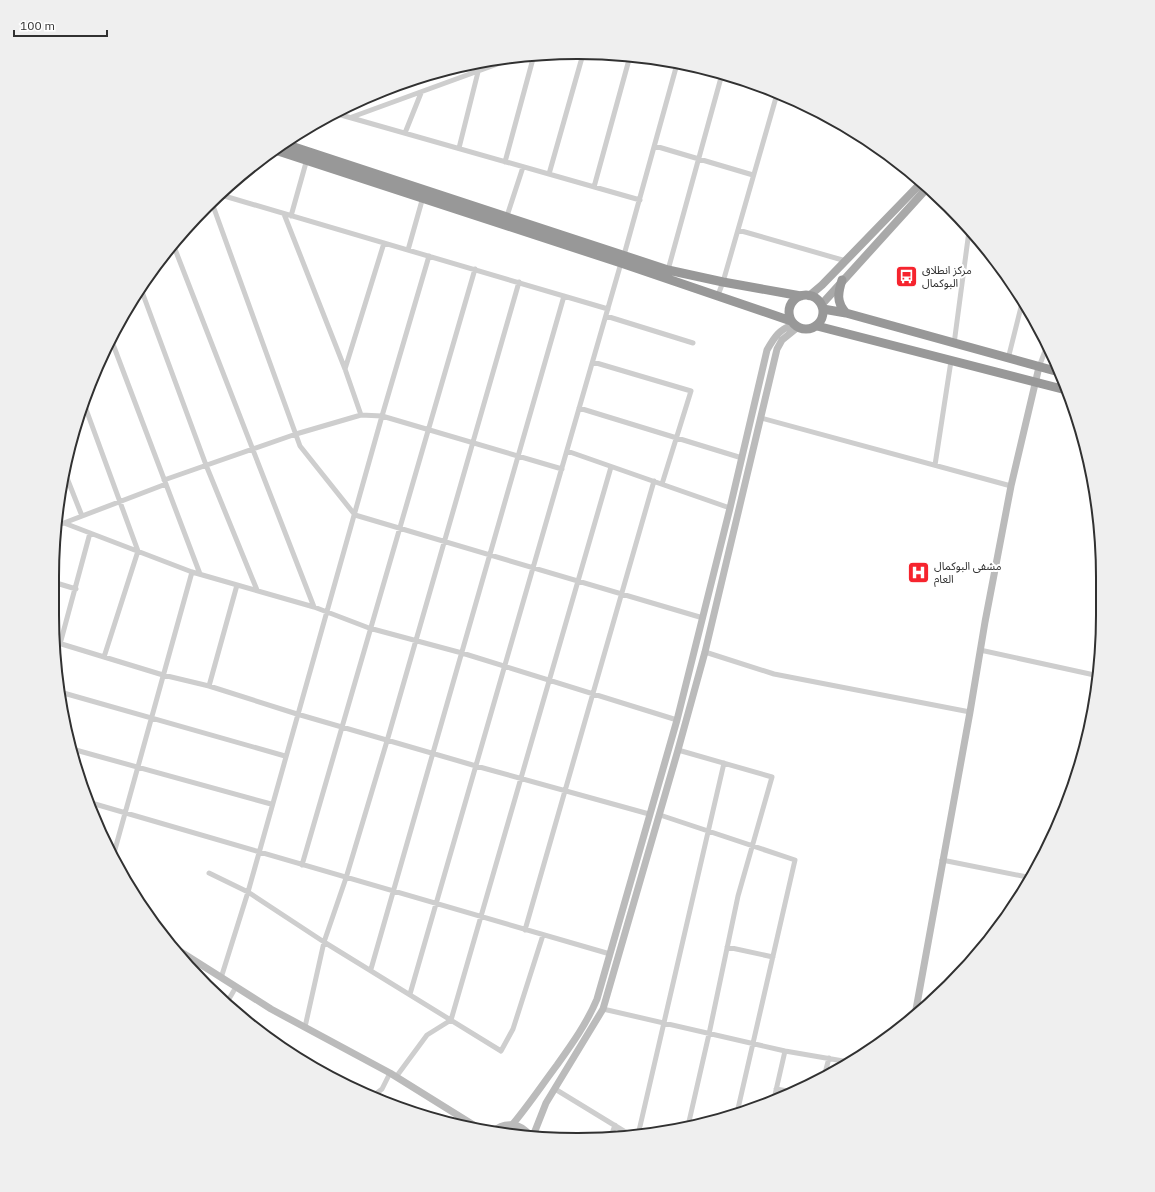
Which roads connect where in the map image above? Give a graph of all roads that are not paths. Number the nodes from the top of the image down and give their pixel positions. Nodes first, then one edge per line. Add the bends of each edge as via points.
1 (582, 59) edge
2 (532, 61) edge
3 (628, 62) edge
4 (485, 67) edge
5 (677, 69) edge
6 (478, 72) junction
7 (720, 80) edge
8 (421, 92) junction
9 (776, 98) edge
10 (342, 115) edge
11 (352, 118) junction
12 (405, 133) junction
13 (289, 146) edge
14 (655, 146) junction
15 (459, 148) junction
16 (282, 151) edge
17 (308, 156) junction
18 (699, 159) junction
19 (505, 162) junction
20 (523, 166) junction
21 (549, 174) junction
22 (753, 175) junction
23 (594, 187) junction
24 (918, 187) edge
25 (923, 192) edge
26 (424, 194) junction
27 (227, 197) edge
28 (640, 200) junction
29 (214, 208) edge
30 (284, 214) junction
31 (291, 216) junction
32 (505, 221) junction
33 (738, 230) junction
34 (968, 237) edge
35 (384, 243) junction
36 (408, 250) junction
37 (176, 251) edge
38 (853, 254) junction
39 (429, 256) junction
40 (623, 259) junction
41 (860, 260) junction
42 (846, 261) junction
43 (475, 269) junction
44 (668, 270) junction
45 (842, 280) junction
46 (519, 282) junction
47 (724, 282) junction
48 (143, 294) edge
49 (564, 296) junction
50 (718, 296) junction
51 (805, 296) junction
52 (822, 306) junction
53 (1021, 308) edge
54 (608, 309) junction
55 (846, 313) junction
56 (606, 316) junction
57 (795, 324) junction
58 (817, 326) junction
59 (692, 343) dead end
60 (954, 344) junction
61 (113, 345) edge
62 (1045, 352) edge
63 (1008, 359) junction
64 (951, 360) junction
65 (593, 362) junction
66 (1039, 367) junction
67 (345, 369) junction
68 (1053, 371) edge
69 (1035, 383) junction
70 (1060, 389) edge
71 (579, 408) junction
72 (87, 411) edge
73 (361, 415) junction
74 (382, 416) junction
75 (761, 418) junction
76 (428, 431) junction
77 (296, 434) junction
78 (676, 439) junction
79 (473, 442) junction
80 (252, 449) junction
81 (567, 452) junction
82 (518, 456) junction
83 (742, 458) junction
84 (206, 465) junction
85 (935, 465) junction
86 (611, 467) junction
87 (562, 469) junction
88 (68, 481) edge
89 (165, 482) junction
90 (654, 482) junction
91 (662, 484) junction
92 (1011, 486) junction
93 (120, 501) junction
94 (730, 508) junction
95 (355, 515) junction
96 (82, 516) junction
97 (64, 523) joint
98 (399, 528) junction
99 (90, 533) junction
100 (444, 542) junction
101 (138, 551) junction
102 (490, 555) junction
103 (533, 568) junction
104 (192, 572) junction
105 (200, 574) junction
106 (578, 581) junction
107 (59, 584) edge
108 (237, 585) junction
109 (76, 589) junction
110 (257, 590) junction
111 (621, 594) junction
112 (314, 607) junction
113 (327, 611) junction
114 (703, 618) junction
115 (369, 628) junction
116 (60, 638) edge
117 (416, 640) junction
118 (60, 644) edge
119 (980, 650) junction
120 (705, 652) junction
121 (462, 653) junction
122 (104, 657) junction
123 (504, 666) junction
124 (163, 675) junction
125 (1093, 675) edge
126 (549, 680) junction
127 (209, 686) junction
128 (65, 693) edge
129 (593, 694) junction
130 (970, 712) junction
131 (297, 714) junction
132 (152, 718) junction
133 (677, 720) junction
134 (341, 727) junction
135 (387, 740) junction
136 (77, 750) edge
137 (678, 750) junction
138 (433, 754) junction
139 (285, 756) junction
140 (724, 763) junction
141 (476, 766) junction
142 (138, 767) junction
143 (520, 779) junction
144 (565, 792) junction
145 (95, 804) edge
146 (272, 804) junction
147 (126, 812) junction
148 (649, 814) junction
149 (660, 814) junction
150 (708, 831) junction
151 (752, 846) junction
152 (115, 850) edge
153 (257, 853) junction
154 (942, 860) junction
155 (302, 865) junction
156 (209, 873) dead end
157 (1025, 877) edge
158 (346, 878) junction
159 (248, 892) junction
160 (393, 892) junction
161 (436, 904) junction
162 (481, 917) junction
163 (525, 930) junction
164 (543, 935) junction
165 (324, 942) junction
166 (727, 947) junction
167 (610, 954) junction
168 (773, 957) junction
169 (189, 958) edge
170 (371, 969) junction
171 (221, 978) junction
172 (236, 987) junction
173 (410, 994) junction
174 (230, 998) edge
175 (917, 1006) edge
176 (603, 1009) junction
177 (451, 1020) junction
178 (664, 1023) junction
179 (305, 1027) junction
180 (709, 1034) junction
181 (753, 1044) junction
182 (785, 1051) junction
183 (829, 1058) junction
184 (842, 1061) edge
185 (826, 1070) edge
186 (393, 1075) junction
187 (555, 1089) junction
188 (776, 1089) junction
189 (784, 1090) edge
190 (377, 1093) edge
191 (775, 1094) edge
192 (738, 1107) edge
193 (467, 1121) edge
194 (689, 1121) edge
195 (512, 1125) junction
196 (614, 1125) junction
197 (500, 1127) edge
198 (524, 1130) edge
199 (639, 1130) edge
200 (535, 1131) edge
201 (624, 1131) edge
202 (612, 1132) edge

1 - 21 street
2 - 19 street
3 - 23 street
4 - 6 street
5 - 14 street
6 - 8 street
6 - 15 street
7 - 18 street
8 - 11 street
8 - 12 street
9 - 22 street
10 - 11 street
11 - 12 street
12 - 15 street
13 - 17 highway
14 - 18 street
14 - 28 street
15 - 19 street
16 - 17 highway
17 - 26 highway
17 - 31 street
18 - 22 street
18 - 44 street
19 - 20 street
20 - 21 street
20 - 32 street
21 - 23 street
22 - 33 street
23 - 28 street
24 - 38 main road
25 - 41 main road
26 - 32 highway
26 - 36 street
27 - 30 street
28 - 40 street
29 - 77 street
30 - 31 street
30 - 67 street
31 - 35 street
32 - 40 highway
33 - 42 street
33 - 47 street
34 - 60 street
35 - 36 street
35 - 67 street
36 - 39 street
37 - 80 street
38 - 41 main road
38 - 42 main road
39 - 43 street
39 - 74 street
40 - 44 highway
40 - 50 highway
40 - 54 street
41 - 45 main road
42 - 51 main road
43 - 46 street
43 - 76 street
44 - 47 highway
45 - 52 main road
45 - 55 highway via 838,299
46 - 49 street
46 - 79 street
47 - 50 street
47 - 51 highway
48 - 84 street
49 - 54 street
49 - 82 street
50 - 57 highway
51 - 52 highway via 813,296
51 - 57 highway via 795,299 790,306 789,313
52 - 55 highway
52 - 58 highway via 822,318
53 - 63 street
54 - 56 street
55 - 60 highway
56 - 59 street
56 - 65 street
57 - 58 highway via 808,329
57 - 75 street via 777,349
57 - 83 street via 782,329 767,350
58 - 64 highway
60 - 63 highway
61 - 89 street
62 - 66 street
63 - 66 highway
64 - 69 highway
64 - 85 street
65 - 71 street
65 - 78 street via 691,391
66 - 68 highway
66 - 69 street
67 - 73 street
69 - 70 highway
69 - 92 street
71 - 78 street
71 - 81 street
72 - 93 street
73 - 74 street
73 - 77 street
74 - 76 street
74 - 95 street
75 - 85 street
75 - 120 street
76 - 79 street
76 - 98 street
77 - 80 street
77 - 95 street via 300,446
78 - 83 street
78 - 91 street
79 - 82 street
79 - 100 street
80 - 84 street
80 - 112 street
81 - 86 street
81 - 87 street
82 - 87 street
82 - 102 street
83 - 94 street
84 - 89 street
84 - 110 street
85 - 92 street
86 - 90 street
86 - 106 street
87 - 103 street
88 - 96 street
89 - 93 street
89 - 105 street
90 - 91 street
90 - 111 street
91 - 94 street
92 - 119 street
93 - 96 street
93 - 101 street
94 - 114 street
95 - 98 street
95 - 113 street
96 - 97 street
97 - 99 street
98 - 100 street
98 - 115 street
99 - 101 street
99 - 109 street
100 - 102 street
100 - 117 street
101 - 104 street
101 - 122 street
102 - 103 street
102 - 121 street
103 - 106 street
103 - 123 street
104 - 105 street
104 - 124 street
105 - 108 street
106 - 111 street
106 - 126 street
107 - 109 street
108 - 110 street
108 - 127 street
109 - 116 street
110 - 112 street
111 - 114 street
111 - 129 street
112 - 113 street
113 - 115 street
113 - 131 street
114 - 133 street
115 - 117 street
115 - 134 street
117 - 121 street
117 - 135 street
118 - 122 street
119 - 125 street
119 - 130 street
120 - 130 street via 774,674
120 - 137 street
121 - 123 street
121 - 138 street
122 - 124 street
123 - 126 street
123 - 141 street
124 - 127 street
124 - 132 street
126 - 129 street
126 - 143 street
127 - 131 street
128 - 132 street
129 - 133 street
129 - 144 street
130 - 154 street
131 - 134 street
131 - 139 street
132 - 139 street
132 - 142 street
133 - 148 street
134 - 135 street
134 - 155 street
135 - 138 street
135 - 158 street
136 - 142 street
137 - 140 street
137 - 149 street
138 - 141 street
138 - 160 street
139 - 146 street
140 - 150 street
140 - 151 street via 772,777
141 - 143 street
141 - 161 street
142 - 146 street
142 - 147 street
143 - 144 street
143 - 162 street
144 - 148 street
144 - 163 street
145 - 147 street
146 - 153 street
147 - 152 street
147 - 153 street
148 - 167 street
149 - 150 street
149 - 176 street
150 - 151 street
150 - 178 street
151 - 166 street
151 - 168 street via 795,860
153 - 155 street
153 - 159 street
154 - 157 street
154 - 175 street
155 - 158 street
156 - 159 street
158 - 160 street
158 - 165 street
159 - 165 street
159 - 171 street
160 - 161 street
160 - 170 street
161 - 162 street
161 - 173 street
162 - 163 street
162 - 177 street
163 - 164 street
164 - 167 street
164 - 177 street via 513,1029 501,1051
165 - 170 street
165 - 179 street
166 - 168 street
166 - 180 street
167 - 195 street via 590,1014 527,1108
168 - 181 street
169 - 171 street
170 - 173 street
171 - 172 street
172 - 174 street
172 - 179 street
173 - 177 street
176 - 178 street
176 - 187 street
177 - 186 street via 427,1035
178 - 180 street
178 - 199 street
179 - 186 street
180 - 181 street
180 - 194 street
181 - 182 street
181 - 192 street
182 - 183 street
182 - 188 street
183 - 184 street
183 - 185 street
186 - 190 street
186 - 193 street
187 - 196 street
187 - 200 street
188 - 189 street
188 - 191 street
195 - 197 street
195 - 198 street
196 - 201 street
196 - 202 street

